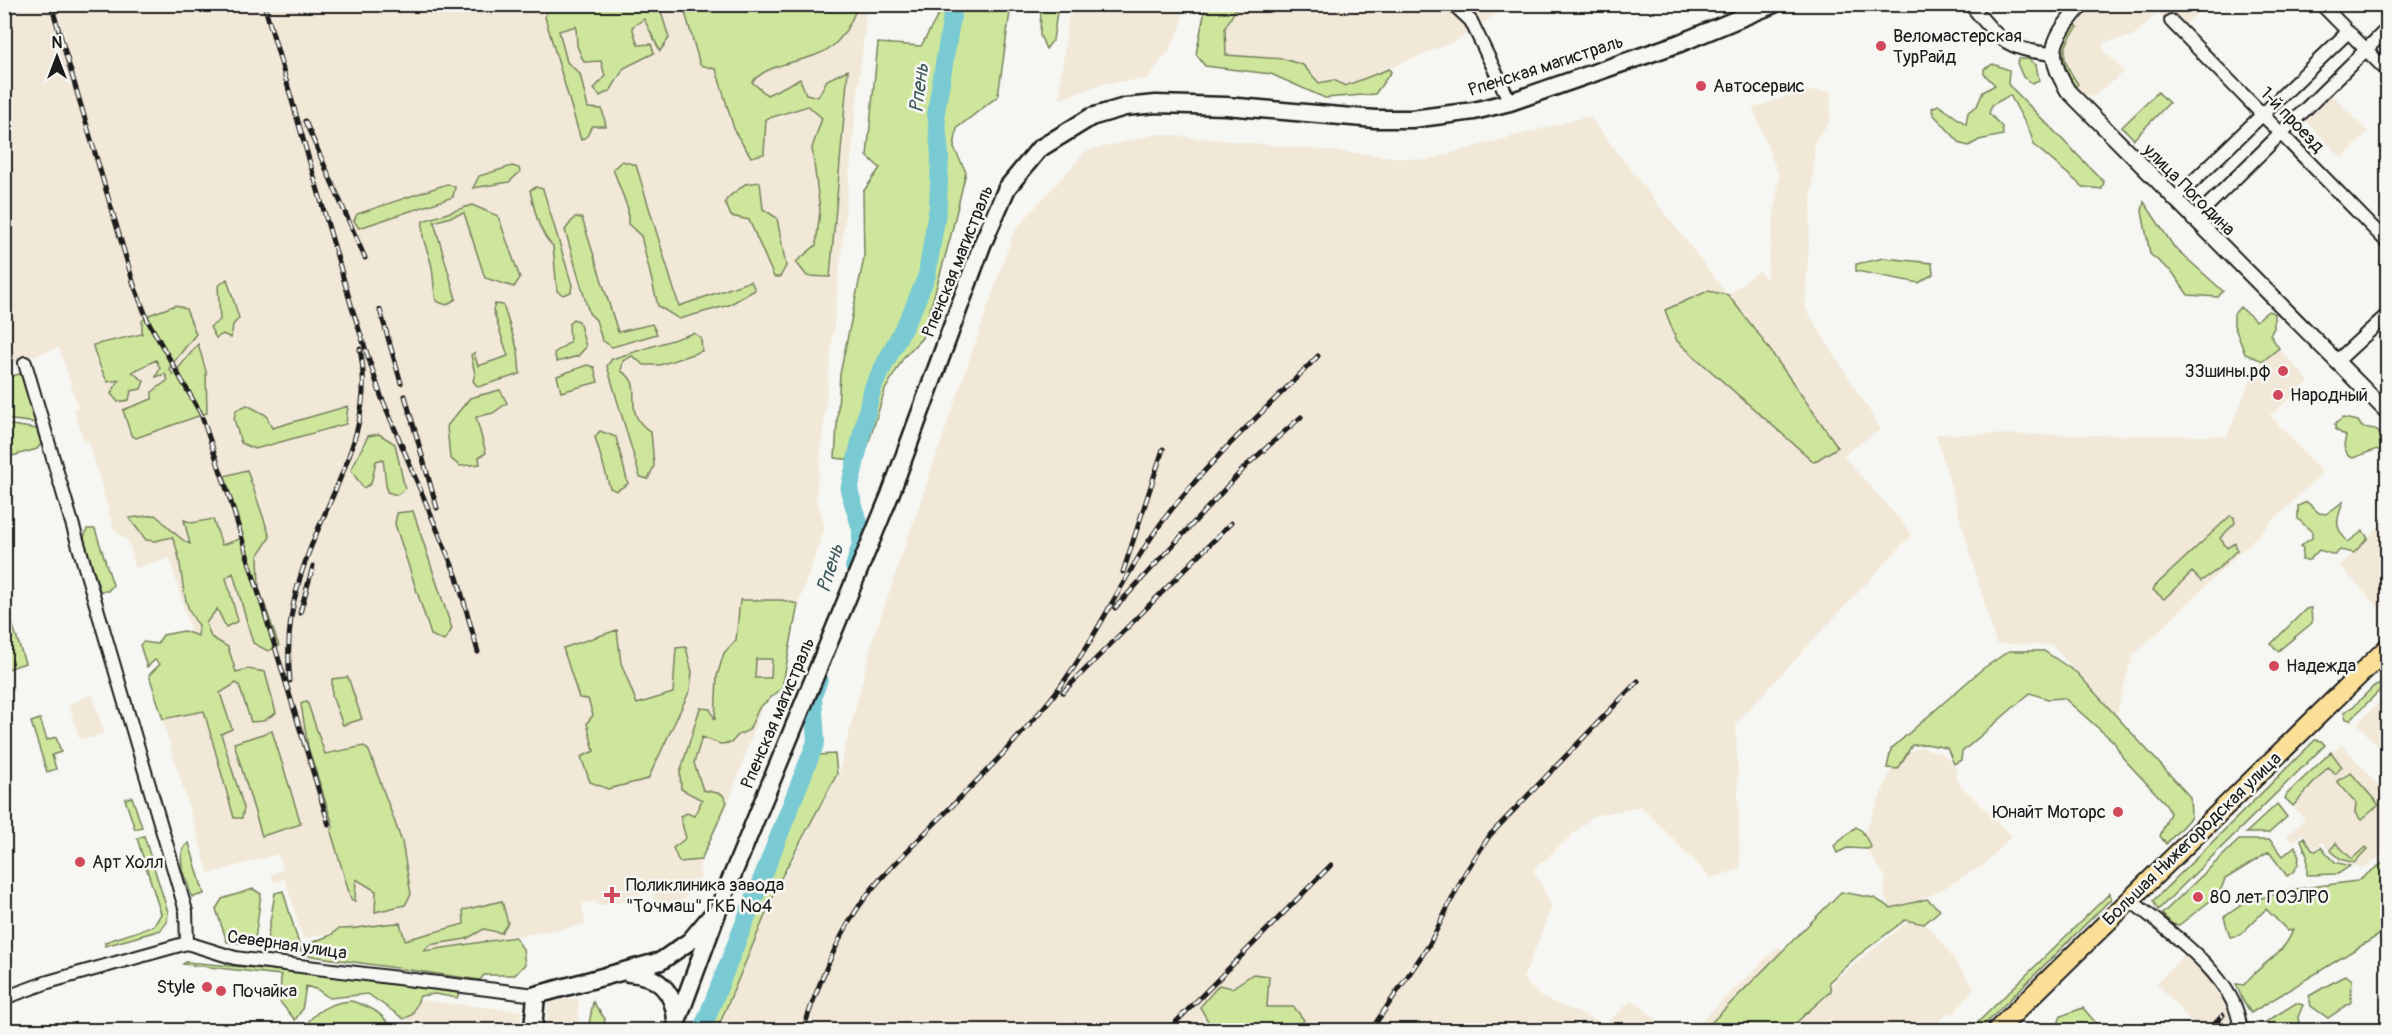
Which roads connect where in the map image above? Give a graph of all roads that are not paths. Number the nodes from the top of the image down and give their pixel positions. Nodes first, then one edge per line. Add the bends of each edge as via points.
1 (1453, 4) edge
2 (1774, 4) edge
3 (1970, 4) edge
4 (2082, 4) edge
5 (2321, 4) edge
6 (2171, 21) dead end
7 (2388, 28) edge
8 (2348, 32) junction
9 (2367, 51) junction
10 (2053, 54) junction
11 (2388, 72) edge
12 (1510, 102) junction
13 (2262, 116) junction
14 (2281, 135) junction
15 (2174, 200) junction
16 (2193, 220) junction
17 (2388, 243) edge
18 (2388, 314) edge
19 (2336, 362) junction
20 (26, 363) dead end
21 (2388, 413) edge
22 (2388, 647) edge
23 (2130, 900) junction
24 (720, 905) junction
25 (187, 943) junction
26 (624, 973) junction
27 (536, 995) junction
28 (4, 998) edge
29 (675, 1027) edge
30 (533, 1030) edge
31 (1997, 1030) edge
32 (2240, 1030) edge

1 - 12 street via 1472,21
2 - 12 main road, Рпенская магистраль via 1680,43
3 - 10 street via 2002,41 2021,50
4 - 10 street via 2059,32
5 - 8 street
6 - 13 street, 1-й проезд
7 - 9 street
8 - 9 street
8 - 13 street
9 - 11 street
9 - 14 street
10 - 15 street, улица Погодина via 2054,65 2068,91
12 - 24 main road, Рпенская магистраль via 1412,119 1226,106 1125,107 1091,117 1039,149 1007,188 982,245 890,495
13 - 14 street, 1-й проезд
13 - 15 street
14 - 16 street
14 - 17 street, 1-й проезд
15 - 16 street, улица Погодина
16 - 19 street, улица Погодина
18 - 19 street
19 - 21 street, улица Погодина
20 - 25 street via 186,911
22 - 23 main road, Большая Нижегородская улица
23 - 31 main road, Большая Нижегородская улица
23 - 32 street via 2175,936 2214,976 2232,1000
24 - 26 main road, Рпенская магистраль via 690,941 661,960
24 - 29 main road, Рпенская магистраль
25 - 27 street, Северная улица via 235,958
25 - 28 street
26 - 27 main road, Рпенская магистраль
26 - 29 main road, Рпенская магистраль via 651,977 662,985 672,996
27 - 30 main road

